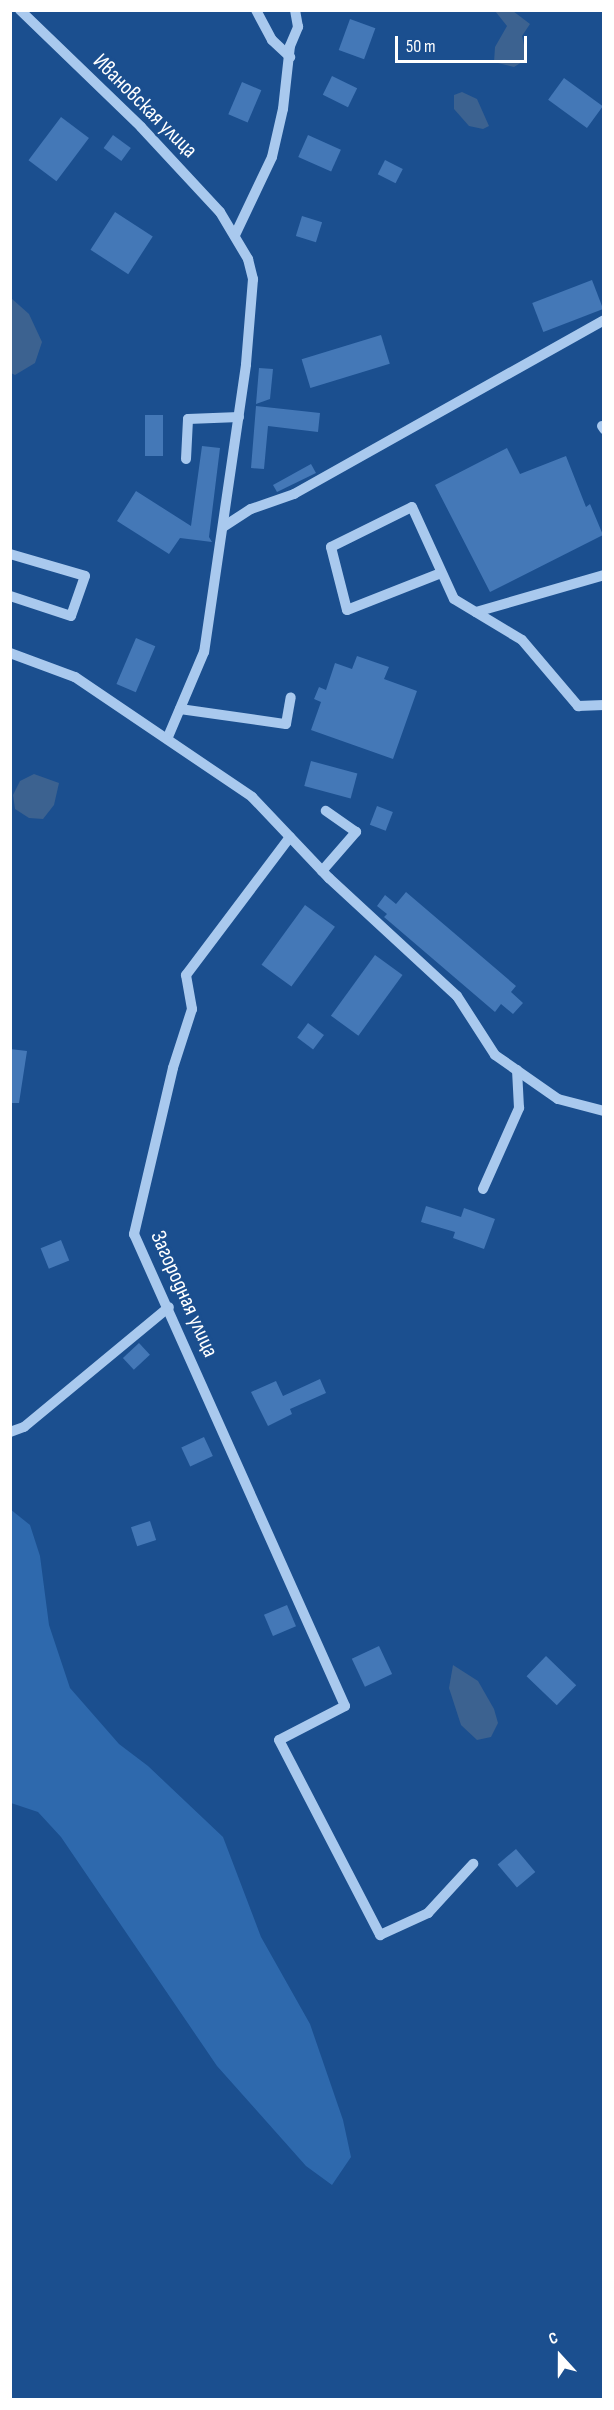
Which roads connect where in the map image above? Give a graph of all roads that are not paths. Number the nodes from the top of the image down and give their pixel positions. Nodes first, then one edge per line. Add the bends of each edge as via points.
1 (20, 10) edge
2 (256, 10) edge
3 (295, 10) edge
4 (290, 57) junction
5 (235, 235) junction
6 (603, 320) edge
7 (239, 417) junction
8 (186, 459) dead end
9 (223, 527) junction
10 (10, 554) edge
11 (441, 573) junction
12 (603, 575) edge
13 (10, 596) edge
14 (476, 612) junction
15 (10, 653) edge
16 (291, 697) dead end
17 (603, 705) edge
18 (180, 709) junction
19 (168, 738) junction
20 (326, 811) dead end
21 (290, 837) junction
22 (322, 871) junction
23 (517, 1070) junction
24 (602, 1108) edge
25 (483, 1189) dead end
26 (169, 1307) junction
27 (10, 1432) edge
28 (473, 1864) dead end

1 - 5 street, Ивановская улица via 141,126 220,212
2 - 4 street via 272,40
3 - 4 street via 298,27
4 - 5 street via 272,157
5 - 7 street, Ивановская улица via 248,259 254,301
6 - 9 street via 294,494 251,509
7 - 8 street via 188,419
7 - 9 street, Ивановская улица
9 - 18 street, Ивановская улица via 204,652
10 - 13 street via 85,576 71,616
11 - 11 street via 412,507 331,547 347,610
11 - 14 street via 454,598
12 - 14 street
14 - 17 street via 522,640 578,706
15 - 19 street via 75,677
16 - 18 street via 286,724
18 - 19 street, Ивановская улица
19 - 21 street via 252,797
20 - 22 street via 356,832
21 - 22 street
21 - 26 street, Загородная улица via 186,975 192,1009 173,1068 134,1234
22 - 23 street via 457,996 495,1055
23 - 24 street via 558,1099
23 - 25 street via 519,1108
26 - 27 street via 24,1427
26 - 28 street, Загородная улица via 345,1706 279,1740 380,1935 428,1913

